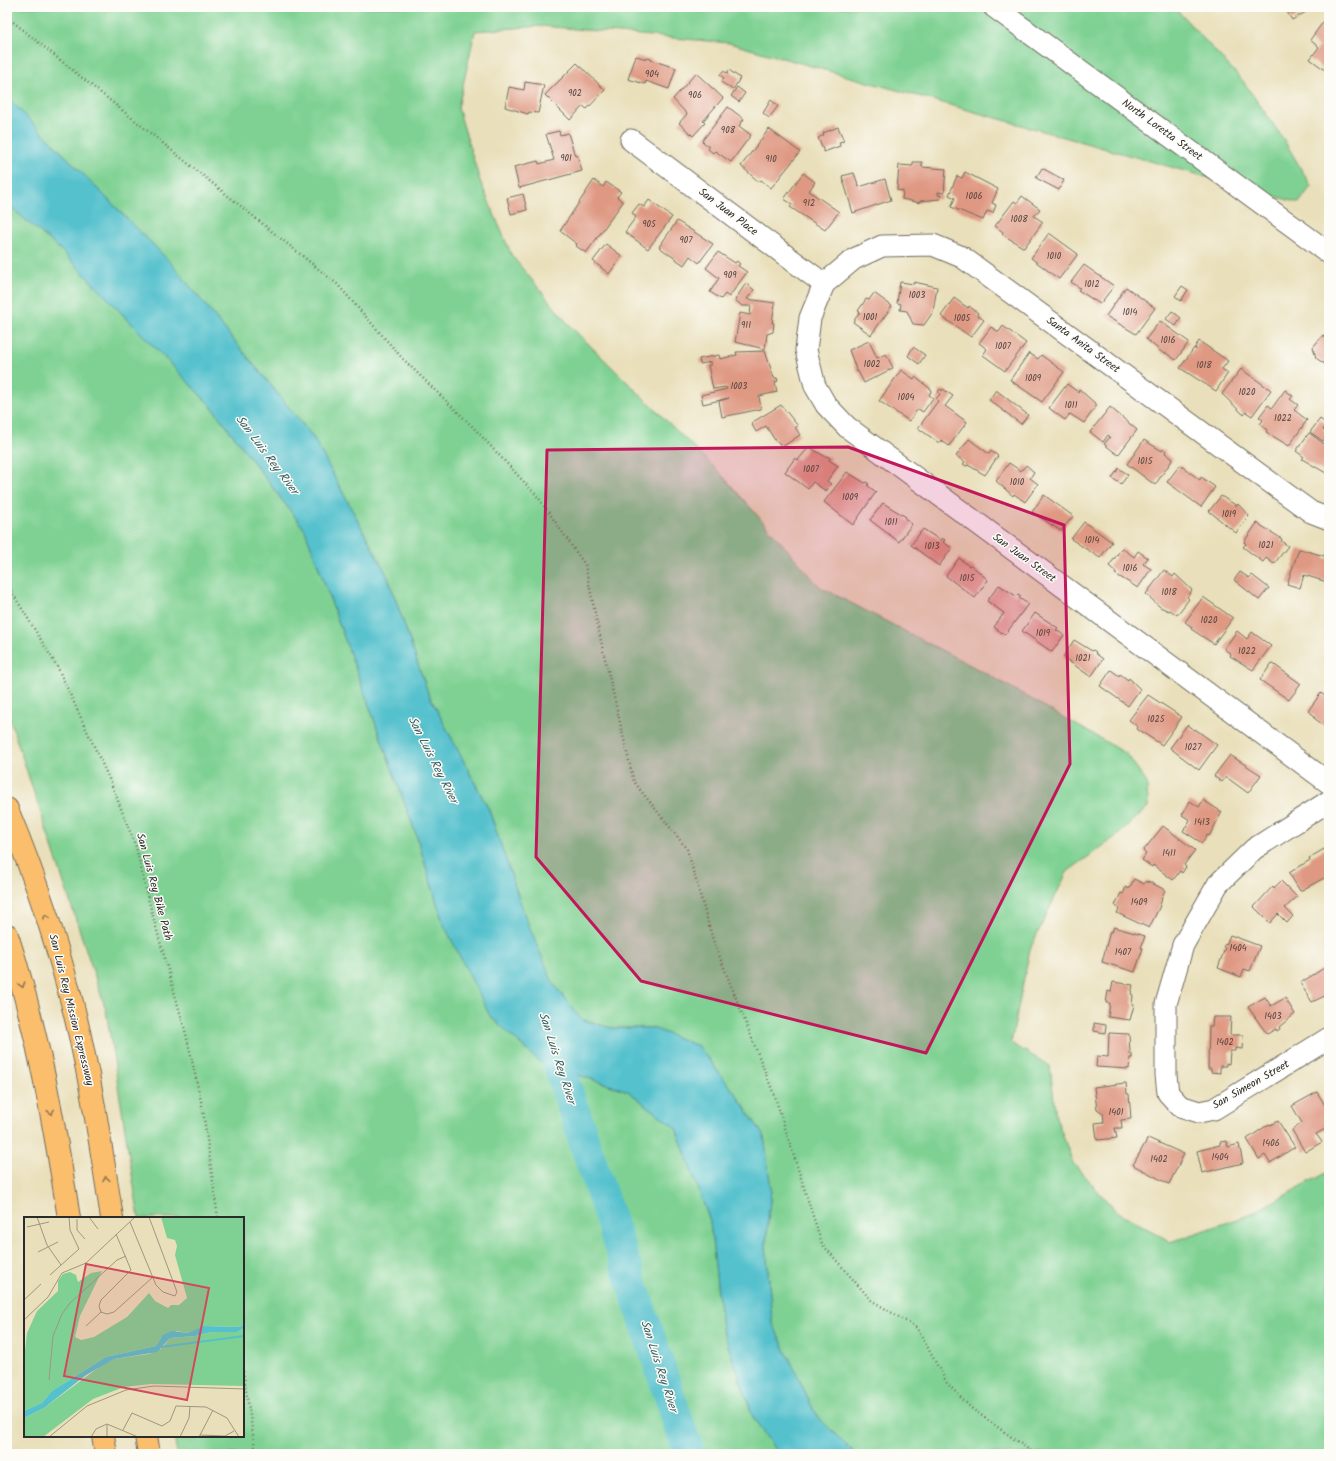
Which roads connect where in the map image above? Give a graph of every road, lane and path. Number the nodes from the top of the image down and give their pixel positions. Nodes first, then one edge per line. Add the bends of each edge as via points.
1 (994, 7) edge
2 (7, 18) edge
3 (631, 140) dead end
4 (1329, 253) edge
5 (824, 284) junction
6 (1329, 519) edge
7 (7, 584) edge
8 (1329, 783) edge
9 (1329, 801) edge
10 (7, 809) edge
11 (7, 935) edge
12 (1329, 1038) edge
13 (69, 1217) edge
14 (112, 1217) edge
15 (218, 1217) edge
16 (244, 1377) edge
17 (103, 1437) edge
18 (146, 1437) edge
19 (106, 1454) edge
20 (149, 1454) edge
21 (256, 1454) edge
22 (1035, 1454) edge

1 - 4 street, North Loretta Street
2 - 22 path via 337,284 403,359 472,426 538,497 585,564 634,782 687,849 713,940 775,1097 822,1244 871,1300 917,1328 947,1383 971,1408
3 - 5 street, San Juan Place
5 - 6 street, Santa Anita Street via 854,259 882,246 934,246 962,257 1311,512
5 - 8 street, San Juan Street via 810,318 806,350 815,386 826,404 846,427
7 - 15 path, San Luis Rey Bike Path via 58,668 111,783 136,847 186,1034 203,1110
9 - 12 street, San Simeon Street via 1254,849 1218,884 1183,945 1166,1004 1168,1093 1180,1106 1199,1112 1214,1109
14 -> 10 highway, San Luis Rey Mission Expressway via 85,1058 59,955
11 -> 13 highway via 26,999 46,1085
16 - 21 path
17 - 19 highway
18 - 20 highway

